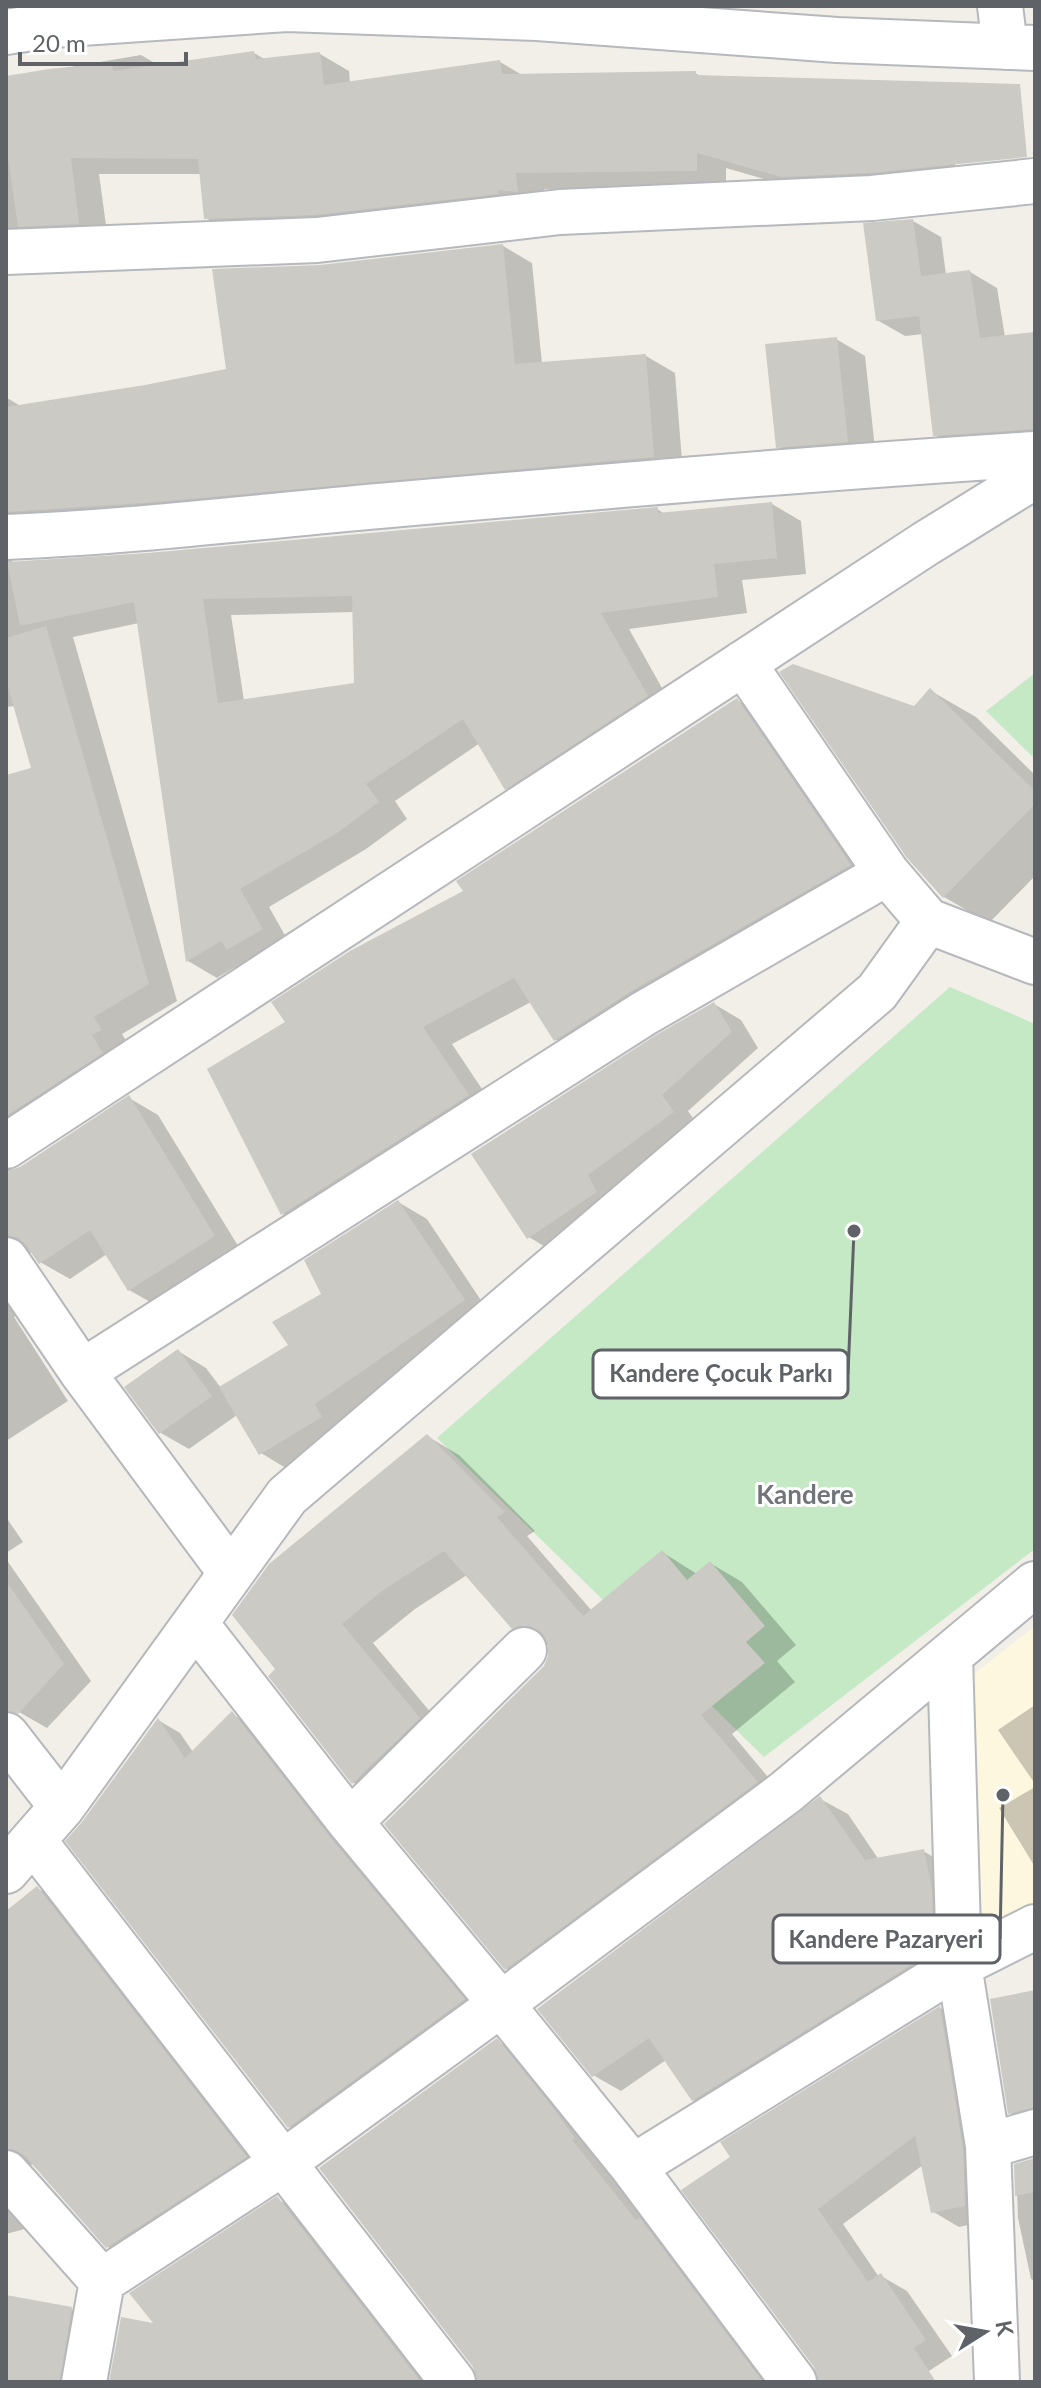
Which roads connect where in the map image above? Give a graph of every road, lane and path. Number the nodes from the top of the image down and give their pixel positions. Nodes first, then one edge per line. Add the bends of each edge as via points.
1 (345, 9) edge
2 (50, 15) edge
3 (684, 18) edge
4 (6, 32) edge
5 (1021, 43) edge
6 (1035, 181) edge
7 (6, 252) edge
8 (1035, 454) edge
9 (1035, 476) edge
10 (6, 537) edge
11 (743, 663) junction
12 (887, 873) junction
13 (928, 921) junction
14 (1035, 962) edge
15 (6, 1146) edge
16 (6, 1260) edge
17 (82, 1372) junction
18 (231, 1573) junction
19 (1035, 1584) edge
20 (195, 1623) junction
21 (524, 1650) dead end
22 (950, 1655) junction
23 (6, 1735) edge
24 (62, 1807) junction
25 (350, 1822) junction
26 (20, 1855) edge
27 (1035, 1927) edge
28 (959, 1965) junction
29 (501, 2004) junction
30 (1035, 2132) edge
31 (988, 2146) junction
32 (284, 2162) junction
33 (633, 2167) junction
34 (6, 2173) edge
35 (102, 2281) junction
36 (84, 2382) edge
37 (453, 2382) edge
38 (794, 2382) edge
39 (997, 2382) edge

1 - 2 street
1 - 3 street
2 - 4 street
3 - 5 street via 837,40
6 - 7 street via 872,198 560,212 317,240
8 - 10 street
9 - 11 street
11 - 12 street
11 - 15 street
12 - 13 street
12 - 17 street via 643,1014
13 - 14 street
13 - 18 street via 877,992 287,1496
16 - 17 street
17 - 18 street
18 - 20 street
19 - 22 street
20 - 24 street
20 - 25 street
21 - 25 street
22 - 28 street
22 - 29 street via 786,1792
23 - 24 street
24 - 26 street
25 - 29 street
26 - 32 street
27 - 28 street
28 - 31 street
28 - 33 street
29 - 32 street
29 - 33 street
30 - 31 street
31 - 39 street
32 - 35 street
32 - 37 street
33 - 38 street
34 - 35 street
35 - 36 street

